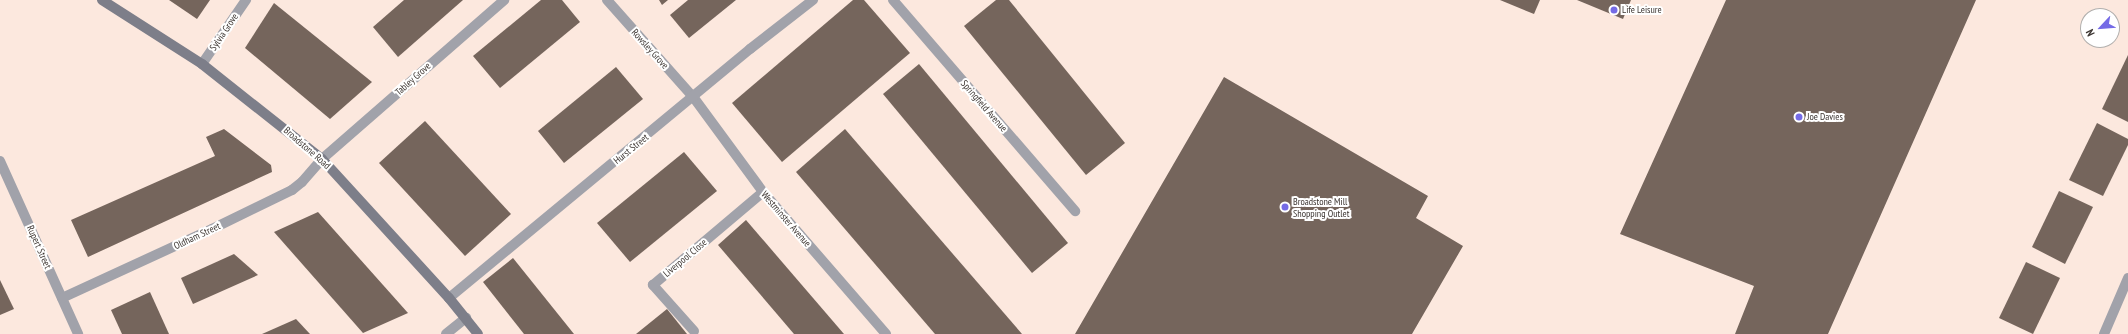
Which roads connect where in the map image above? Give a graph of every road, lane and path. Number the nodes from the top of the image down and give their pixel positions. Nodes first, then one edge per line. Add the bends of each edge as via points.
1 (102, 0) edge
2 (246, 0) edge
3 (504, 0) edge
4 (607, 0) edge
5 (813, 0) edge
6 (893, 0) edge
7 (202, 64) junction
8 (694, 98) junction
9 (322, 159) junction
10 (0, 161) edge
11 (763, 192) junction
12 (1075, 211) dead end
13 (2128, 278) edge
14 (62, 298) junction
15 (449, 298) junction
16 (466, 318) junction
17 (694, 331) dead end
18 (78, 334) edge
19 (446, 334) edge
20 (478, 334) edge
21 (886, 334) edge
22 (2104, 334) edge

1 - 7 main road, Broadstone Road
2 - 7 street, Sylvia Grove
3 - 9 street, Tabley Grove
4 - 8 street, Rowsley Grove
5 - 8 street, Hurst Street via 750,49
6 - 12 street, Springfield Avenue
7 - 9 main road, Broadstone Road
8 - 11 street, Westminster Avenue
8 - 15 street, Hurst Street
9 - 14 street, Oldham Street via 292,190 212,230
9 - 15 main road, Broadstone Road
10 - 14 street, Rupert Street
11 - 17 street, Liverpool Close via 654,285
11 - 21 street, Westminster Avenue
13 - 22 street
14 - 18 street, Rupert Street
15 - 16 main road, Broadstone Road
16 - 19 street
16 - 20 main road, Broadstone Road

